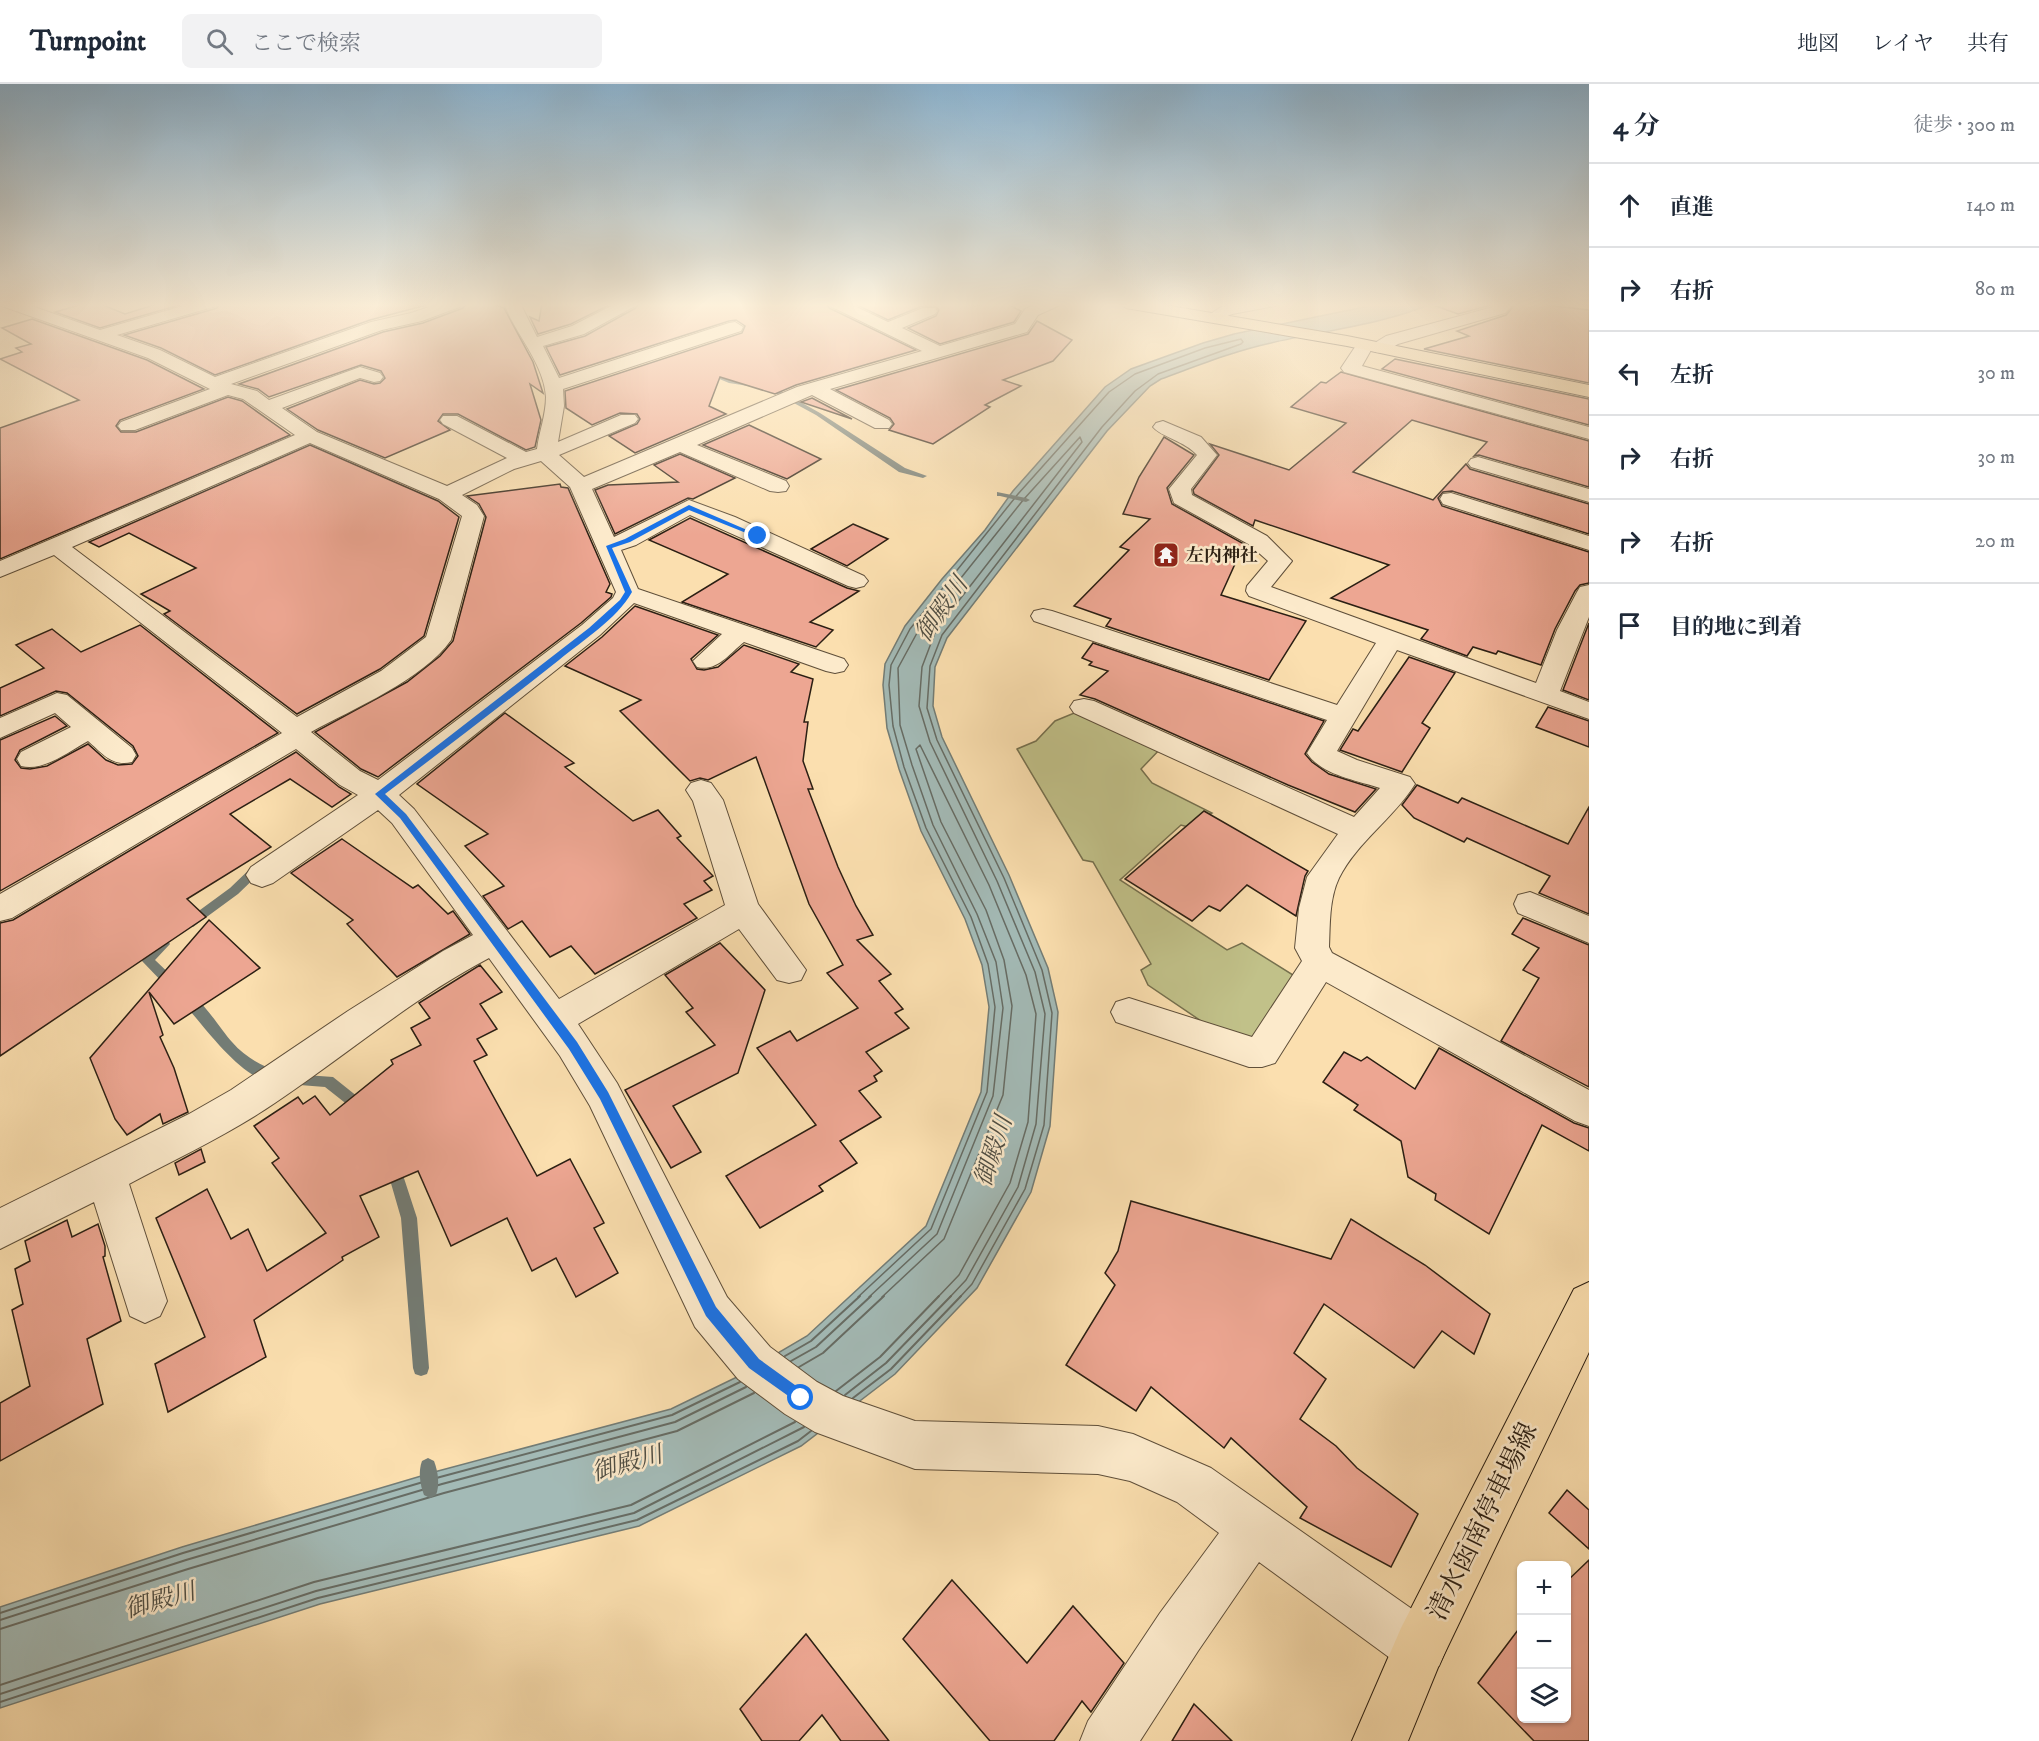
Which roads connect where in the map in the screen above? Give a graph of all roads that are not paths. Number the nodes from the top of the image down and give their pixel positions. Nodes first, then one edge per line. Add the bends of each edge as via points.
1 (207, 380) edge
2 (238, 380) edge
3 (338, 380) edge
4 (551, 380) edge
5 (571, 380) edge
6 (840, 380) edge
7 (1395, 380) edge
8 (1537, 380) edge
9 (553, 386) junction
10 (221, 387) junction
11 (813, 388) junction
12 (1589, 391) edge
13 (267, 407) junction
14 (628, 419) dead end
15 (450, 420) dead end
16 (882, 424) dead end
17 (128, 426) dead end
18 (1163, 427) dead end
19 (1589, 433) edge
20 (310, 436) junction
21 (680, 446) junction
22 (535, 455) junction
23 (1478, 463) dead end
24 (580, 486) junction
25 (778, 486) dead end
26 (447, 494) junction
27 (1589, 496) edge
28 (1451, 499) dead end
29 (1589, 543) edge
30 (56, 546) junction
31 (608, 547) junction
32 (0, 570) edge
33 (856, 581) dead end
34 (1589, 592) edge
35 (628, 593) junction
36 (1043, 616) dead end
37 (741, 632) junction
38 (1392, 638) junction
39 (706, 661) dead end
40 (835, 664) dead end
41 (1545, 694) junction
42 (1084, 707) dead end
43 (1589, 711) edge
44 (1343, 716) junction
45 (0, 729) edge
46 (90, 729) junction
47 (296, 733) junction
48 (122, 755) dead end
49 (31, 759) dead end
50 (701, 790) dead end
51 (380, 794) junction
52 (1359, 831) junction
53 (262, 875) dead end
54 (1530, 904) dead end
55 (0, 909) edge
56 (744, 910) junction
57 (1589, 930) edge
58 (495, 940) junction
59 (1320, 962) junction
60 (789, 970) dead end
61 (1128, 1012) dead end
62 (554, 1020) junction
63 (1589, 1109) edge
64 (106, 1174) junction
65 (0, 1229) edge
66 (145, 1301) dead end
67 (1589, 1304) edge
68 (1253, 1528) junction
69 (1420, 1647) junction
70 (1108, 1741) edge
71 (1380, 1741) edge

1 - 10 street
2 - 10 street
3 - 13 street
4 - 9 street
5 - 9 street
6 - 11 street
7 - 19 street
8 - 12 main road
9 - 22 street via 554,415
10 - 13 street via 250,395
10 - 17 street
11 - 16 street
11 - 21 street
13 - 20 street
14 - 22 street
15 - 22 street
18 - 38 street via 1190,439 1207,455 1185,480 1180,489 1182,498 1243,530 1280,561 1258,591
20 - 26 street
20 - 30 street
21 - 24 street
21 - 25 street
22 - 24 street via 550,460
22 - 26 street
23 - 27 street
24 - 31 street
26 - 47 street via 473,516 438,640 427,652
28 - 29 street
30 - 32 street
30 - 47 street via 269,708
31 - 33 street via 689,507
31 - 35 street
34 - 41 street
35 - 37 street
35 - 51 street via 591,630
36 - 44 street
37 - 39 street
37 - 40 street
38 - 41 street
38 - 44 street
41 - 43 street
42 - 52 street
44 - 52 street via 1321,753 1400,784
45 - 46 street via 57,701
46 - 48 street
46 - 49 street
47 - 51 street via 350,778
47 - 55 street
50 - 56 street
51 - 53 street
51 - 58 street via 403,816
52 - 59 street via 1323,877 1319,888 1312,948
54 - 57 street
56 - 60 street
56 - 62 street
58 - 62 street
58 - 64 street via 455,960 203,1126
59 - 61 street via 1262,1052 1249,1052
59 - 63 street
62 - 68 street via 604,1095 711,1311 754,1363 801,1398 832,1415 915,1445 1098,1450 1133,1458 1194,1485
64 - 65 street
64 - 66 street
67 - 69 main road, 清水函南停車場線
68 - 69 street
68 - 70 street
69 - 71 main road, 清水函南停車場線

